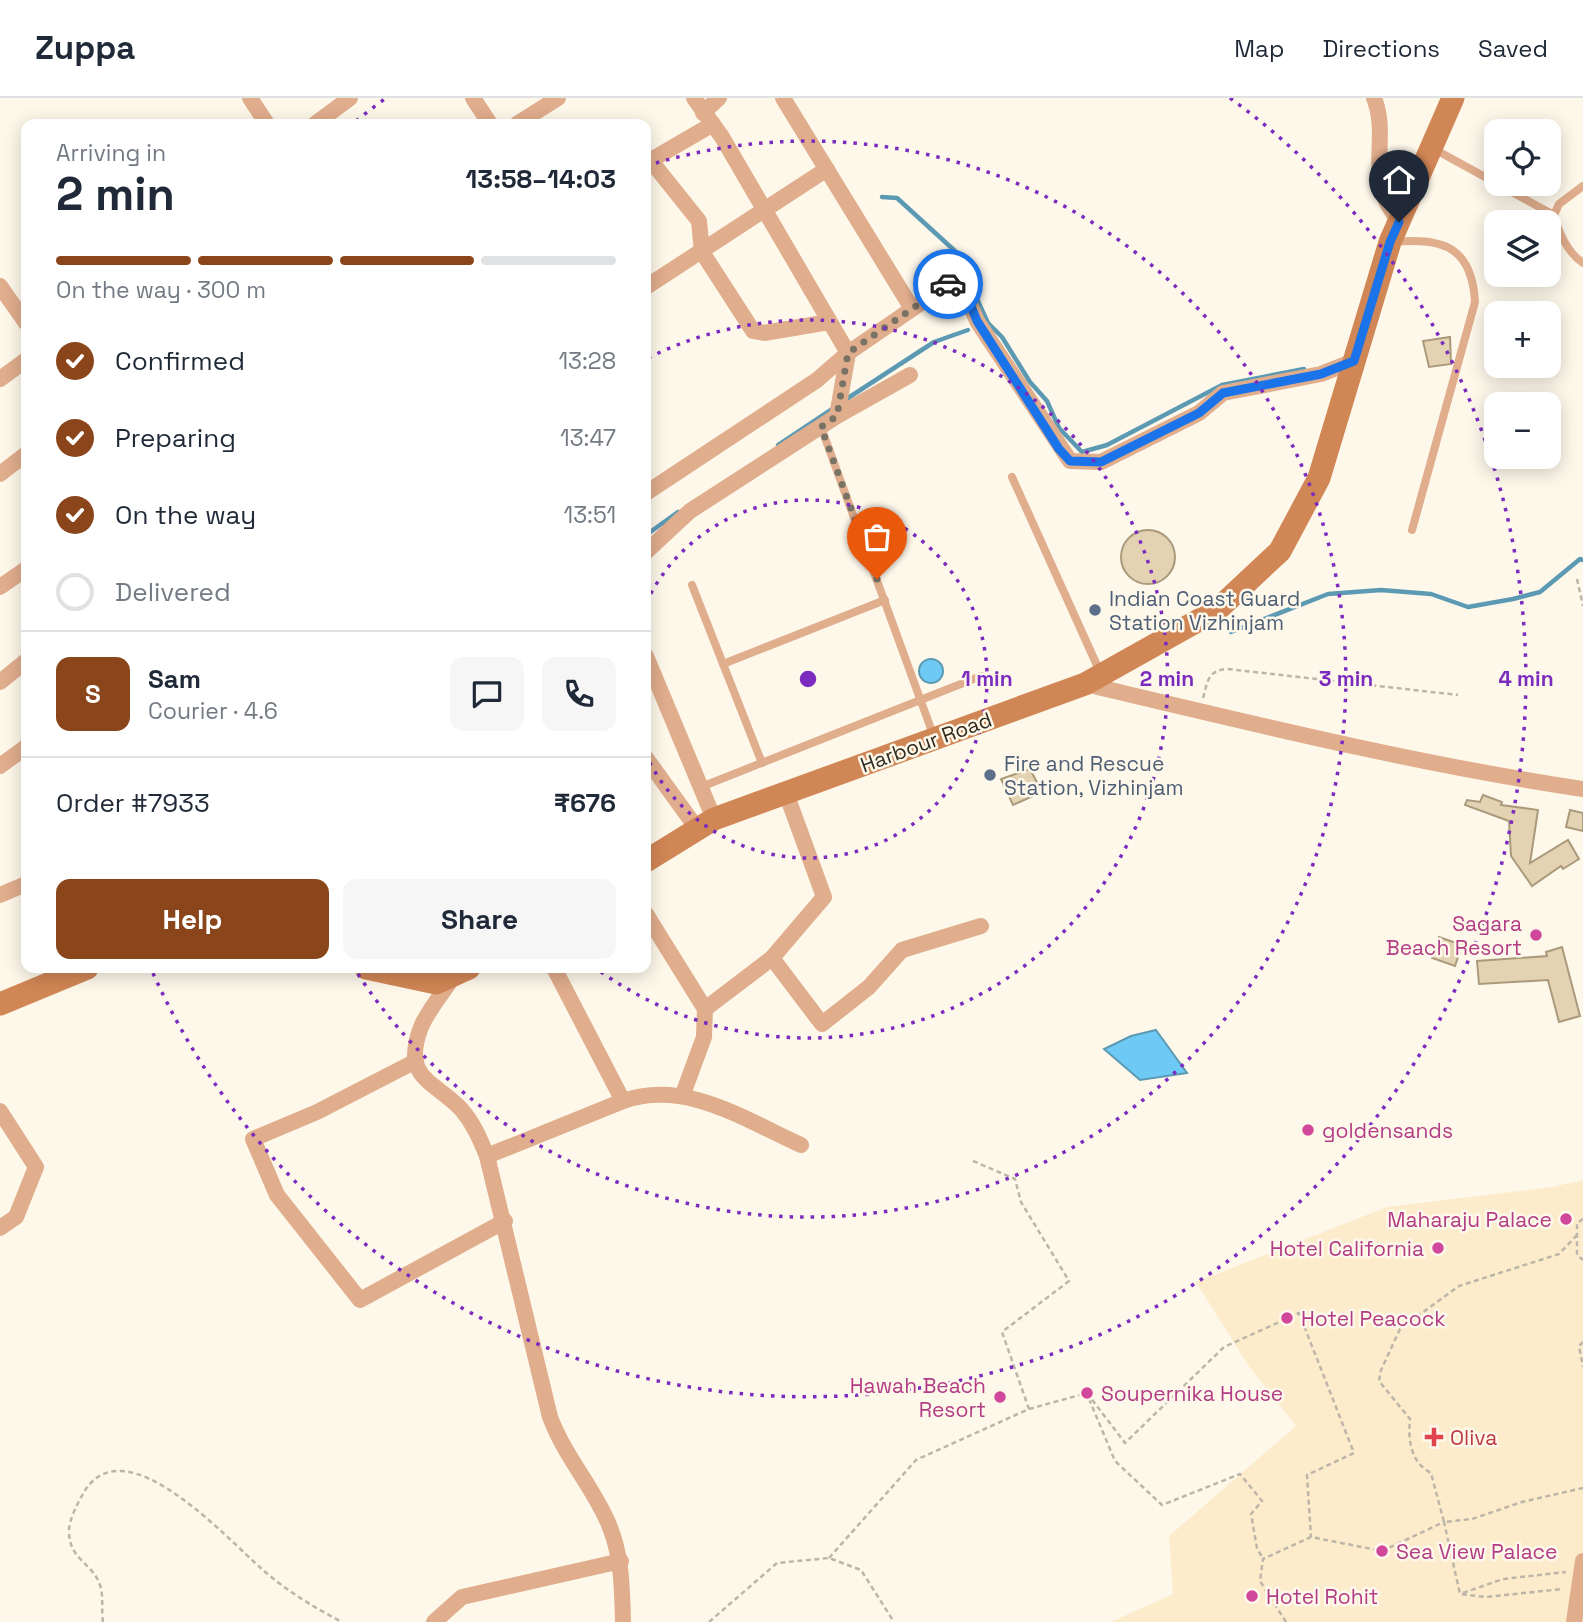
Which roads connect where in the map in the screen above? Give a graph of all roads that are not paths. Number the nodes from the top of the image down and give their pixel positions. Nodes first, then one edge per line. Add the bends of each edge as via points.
1 (250, 98) edge
2 (350, 98) edge
3 (473, 98) edge
4 (558, 98) edge
5 (694, 98) edge
6 (719, 98) edge
7 (783, 98) edge
8 (1374, 98) edge
9 (1453, 98) edge
10 (264, 119) edge
11 (322, 119) edge
12 (487, 119) edge
13 (525, 119) edge
14 (708, 119) junction
15 (1432, 148) junction
16 (651, 161) edge
17 (651, 164) edge
18 (827, 169) junction
19 (1484, 176) edge
20 (1583, 186) edge
21 (1520, 196) edge
22 (1545, 210) edge
23 (1556, 210) edge
24 (765, 211) junction
25 (1394, 232) junction
26 (1561, 234) edge
27 (702, 252) junction
28 (1583, 263) edge
29 (651, 284) edge
30 (0, 286) edge
31 (911, 307) junction
32 (21, 316) edge
33 (829, 322) junction
34 (848, 353) junction
35 (1354, 361) junction
36 (21, 364) edge
37 (910, 375) dead end
38 (0, 379) edge
39 (837, 416) junction
40 (821, 427) junction
41 (21, 458) edge
42 (0, 474) edge
43 (1012, 477) dead end
44 (651, 489) edge
45 (1412, 530) dead end
46 (651, 547) edge
47 (21, 572) edge
48 (692, 585) dead end
49 (0, 587) edge
50 (885, 600) junction
51 (723, 664) junction
52 (21, 665) edge
53 (651, 668) edge
54 (981, 676) dead end
55 (1093, 680) junction
56 (0, 682) edge
57 (920, 701) junction
58 (934, 739) junction
59 (21, 751) edge
60 (762, 763) junction
61 (651, 764) edge
62 (0, 766) edge
63 (701, 787) junction
64 (1583, 789) edge
65 (786, 793) junction
66 (706, 824) junction
67 (651, 858) edge
68 (21, 886) edge
69 (0, 895) edge
70 (651, 922) edge
71 (981, 926) dead end
72 (772, 958) junction
73 (75, 973) edge
74 (389, 973) edge
75 (461, 973) edge
76 (557, 973) edge
77 (0, 1004) edge
78 (705, 1009) junction
79 (416, 1061) junction
80 (683, 1094) junction
81 (623, 1101) junction
82 (0, 1111) edge
83 (802, 1145) dead end
84 (487, 1156) junction
85 (505, 1221) junction
86 (0, 1228) edge
87 (621, 1561) junction
88 (1581, 1573) edge
89 (434, 1622) edge
90 (623, 1622) edge
91 (1574, 1622) edge

1 - 10 street
2 - 11 street
3 - 12 street
4 - 13 street
5 - 14 street
6 - 14 street
7 - 18 street
8 - 25 street via 1382,140 1380,184
9 - 15 street, Harbour Road
14 - 16 street
14 - 24 street
15 - 19 lane
15 - 25 street, Harbour Road
17 - 27 street via 699,221
18 - 24 street
18 - 31 street
20 - 23 lane
21 - 22 lane
24 - 27 street
24 - 33 street
25 - 35 street, Harbour Road
25 - 45 lane via 1440,243 1460,254 1474,284 1475,302
26 - 28 lane
27 - 29 street
27 - 33 street via 753,331
30 - 32 street
31 - 34 street
31 - 35 street via 950,283 970,304 984,333 1070,461 1101,462 1199,413 1223,393 1321,374
33 - 34 street
34 - 39 street
34 - 44 street via 817,380
35 - 55 street, Harbour Road via 1319,478 1280,551 1217,610
36 - 38 street
37 - 39 street
39 - 40 street
40 - 46 street via 690,511
40 - 50 lane
41 - 42 street
43 - 55 lane
47 - 49 street
48 - 51 lane
50 - 51 lane
50 - 57 lane
51 - 60 lane
52 - 56 street
53 - 63 street
54 - 57 lane
55 - 58 street, Harbour Road
55 - 64 street via 1200,711 1461,769
57 - 58 lane
57 - 60 lane
58 - 65 street, Harbour Road
59 - 62 street
60 - 63 lane
61 - 66 street
63 - 66 street
65 - 66 street, Harbour Road
65 - 72 street via 824,897
66 - 67 street, Harbour Road
68 - 69 street
70 - 78 street
71 - 72 street via 902,950 869,987 822,1024
72 - 78 street
73 - 77 street
74 - 75 street via 436,983
75 - 79 street via 422,1024
76 - 81 street
78 - 80 street via 704,1037
79 - 84 street via 428,1083 459,1107 475,1128
79 - 85 street via 253,1139 277,1195 360,1300
80 - 81 street via 641,1094
80 - 83 street
81 - 84 street
82 - 86 street via 36,1167 16,1217
84 - 85 street
85 - 87 street via 551,1417 561,1445 605,1516
87 - 89 street via 462,1597
87 - 90 street
88 - 91 street

